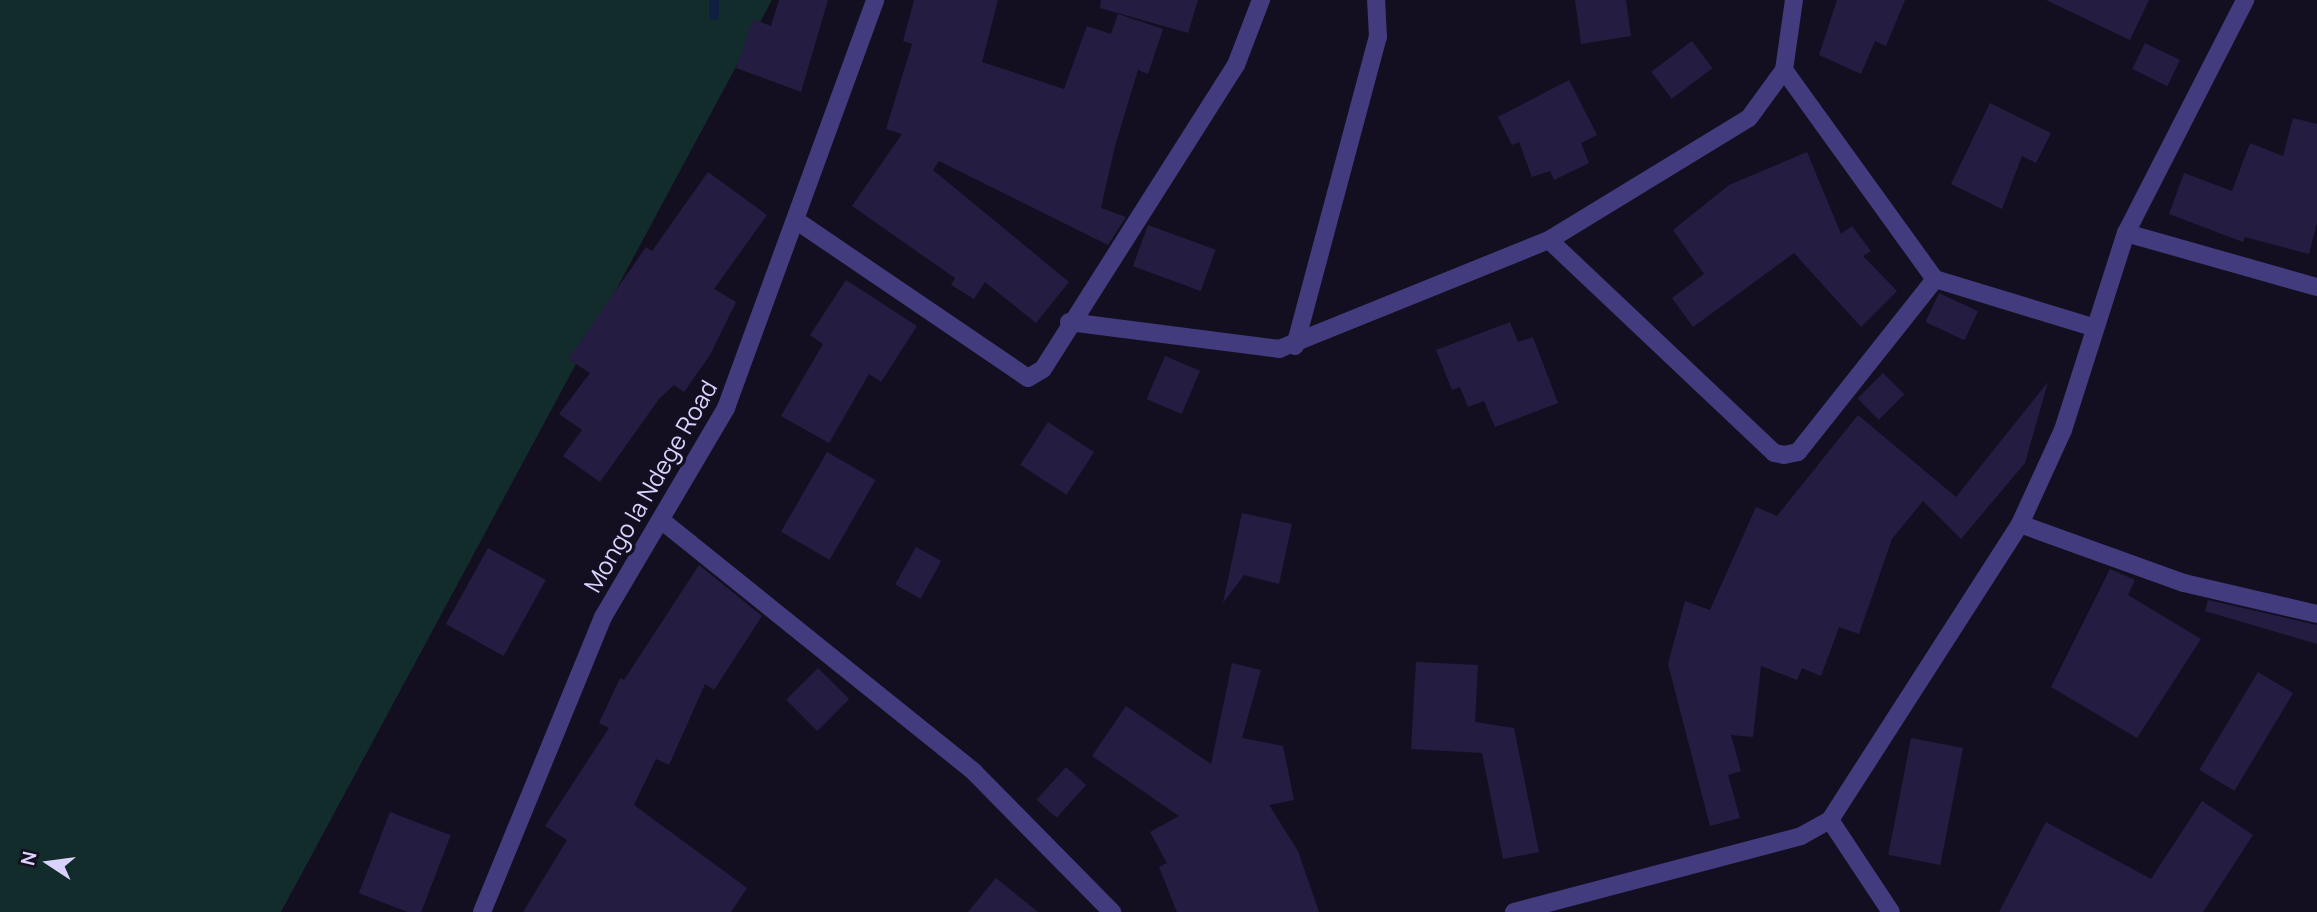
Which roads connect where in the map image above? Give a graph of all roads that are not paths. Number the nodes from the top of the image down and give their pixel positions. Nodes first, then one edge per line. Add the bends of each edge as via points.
1 (875, 0) edge
2 (1261, 0) edge
3 (1376, 0) edge
4 (1794, 0) edge
5 (2245, 0) edge
6 (1784, 70) junction
7 (797, 221) junction
8 (2126, 233) junction
9 (1549, 240) junction
10 (1935, 279) junction
11 (2317, 286) edge
12 (1069, 322) junction
13 (2092, 327) junction
14 (1295, 346) junction
15 (662, 520) junction
16 (2020, 524) junction
17 (2317, 614) edge
18 (1830, 820) junction
19 (482, 912) edge
20 (1112, 912) edge
21 (1514, 912) edge
22 (1891, 912) edge

1 - 7 street, Mongo la Ndege Road
2 - 12 street via 1236,65
3 - 14 street via 1378,37
4 - 6 street
5 - 8 street
6 - 9 street via 1749,118
6 - 10 street
7 - 12 street via 1028,379 1043,369
7 - 15 street, Mongo la Ndege Road via 726,408
8 - 11 street
8 - 13 street
9 - 10 street via 1774,453 1784,455 1798,453
9 - 14 street
10 - 13 street
12 - 14 street
13 - 16 street via 2063,430
15 - 19 street, Mongo la Ndege Road via 603,617
15 - 20 street via 975,772
16 - 17 street via 2184,583
16 - 18 street
18 - 21 street via 1801,836
18 - 22 street

